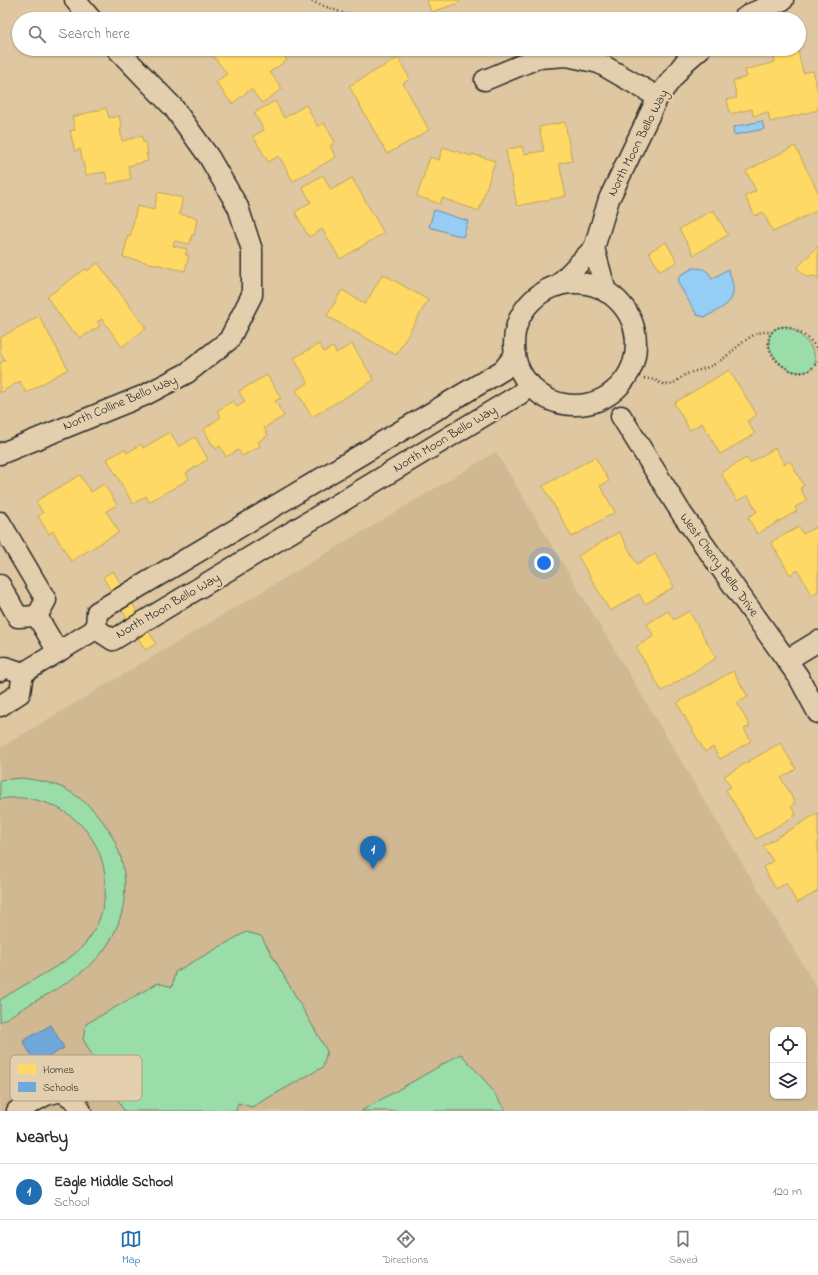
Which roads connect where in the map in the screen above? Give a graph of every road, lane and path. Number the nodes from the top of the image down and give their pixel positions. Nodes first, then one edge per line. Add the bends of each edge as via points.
1 (75, 0) edge
2 (308, 0) edge
3 (784, 0) edge
4 (85, 12) edge
5 (340, 12) edge
6 (755, 12) edge
7 (124, 56) edge
8 (691, 56) edge
9 (484, 80) dead end
10 (658, 97) junction
11 (594, 248) junction
12 (557, 286) junction
13 (606, 292) junction
14 (771, 333) junction
15 (818, 352) edge
16 (515, 356) junction
17 (818, 360) edge
18 (817, 365) edge
19 (644, 378) dead end
20 (623, 381) junction
21 (530, 384) junction
22 (592, 402) junction
23 (622, 416) junction
24 (0, 454) edge
25 (0, 522) edge
26 (0, 585) edge
27 (37, 616) junction
28 (96, 629) junction
29 (818, 640) edge
30 (58, 652) junction
31 (787, 660) junction
32 (0, 671) edge
33 (23, 673) junction
34 (0, 706) edge
35 (818, 713) edge
36 (35, 1101) edge
37 (76, 1101) edge
38 (17, 1111) edge
39 (81, 1111) edge

1 - 4 street
2 - 5 path
3 - 6 street
7 - 24 street, North Colline Bello Way via 173,107 209,157 238,207 252,250 252,295 229,340 187,373 145,395
8 - 10 street, North Moon Bello Way
9 - 10 street via 538,58 567,56 599,63
10 - 11 street, North Moon Bello Way via 609,199
11 - 12 street, North Moon Bello Way
11 - 13 street
12 - 13 street via 582,283
12 - 16 street via 535,298 519,318 515,330
13 - 20 street via 625,309 634,333 634,358
14 - 15 path via 777,328 787,326 807,338
14 - 18 path via 769,348 778,362 786,368 800,372
14 - 19 path via 754,335 720,361 686,375 670,385
16 - 21 street via 519,368
16 - 28 street, North Moon Bello Way via 503,370 97,612
17 - 18 path
20 - 22 street via 603,398
20 - 23 street
21 - 22 street via 547,398 558,402
21 - 28 street, North Moon Bello Way via 520,394 113,640
22 - 23 street
23 - 31 street, West Cherry Bello Drive via 682,514
25 - 27 street via 46,600
26 - 27 street via 18,617
27 - 30 street
28 - 30 street
29 - 31 street
30 - 33 street
31 - 35 street, West Cherry Bello Drive
32 - 33 street via 6,667
33 - 34 street via 20,693
36 - 38 street
37 - 39 street

